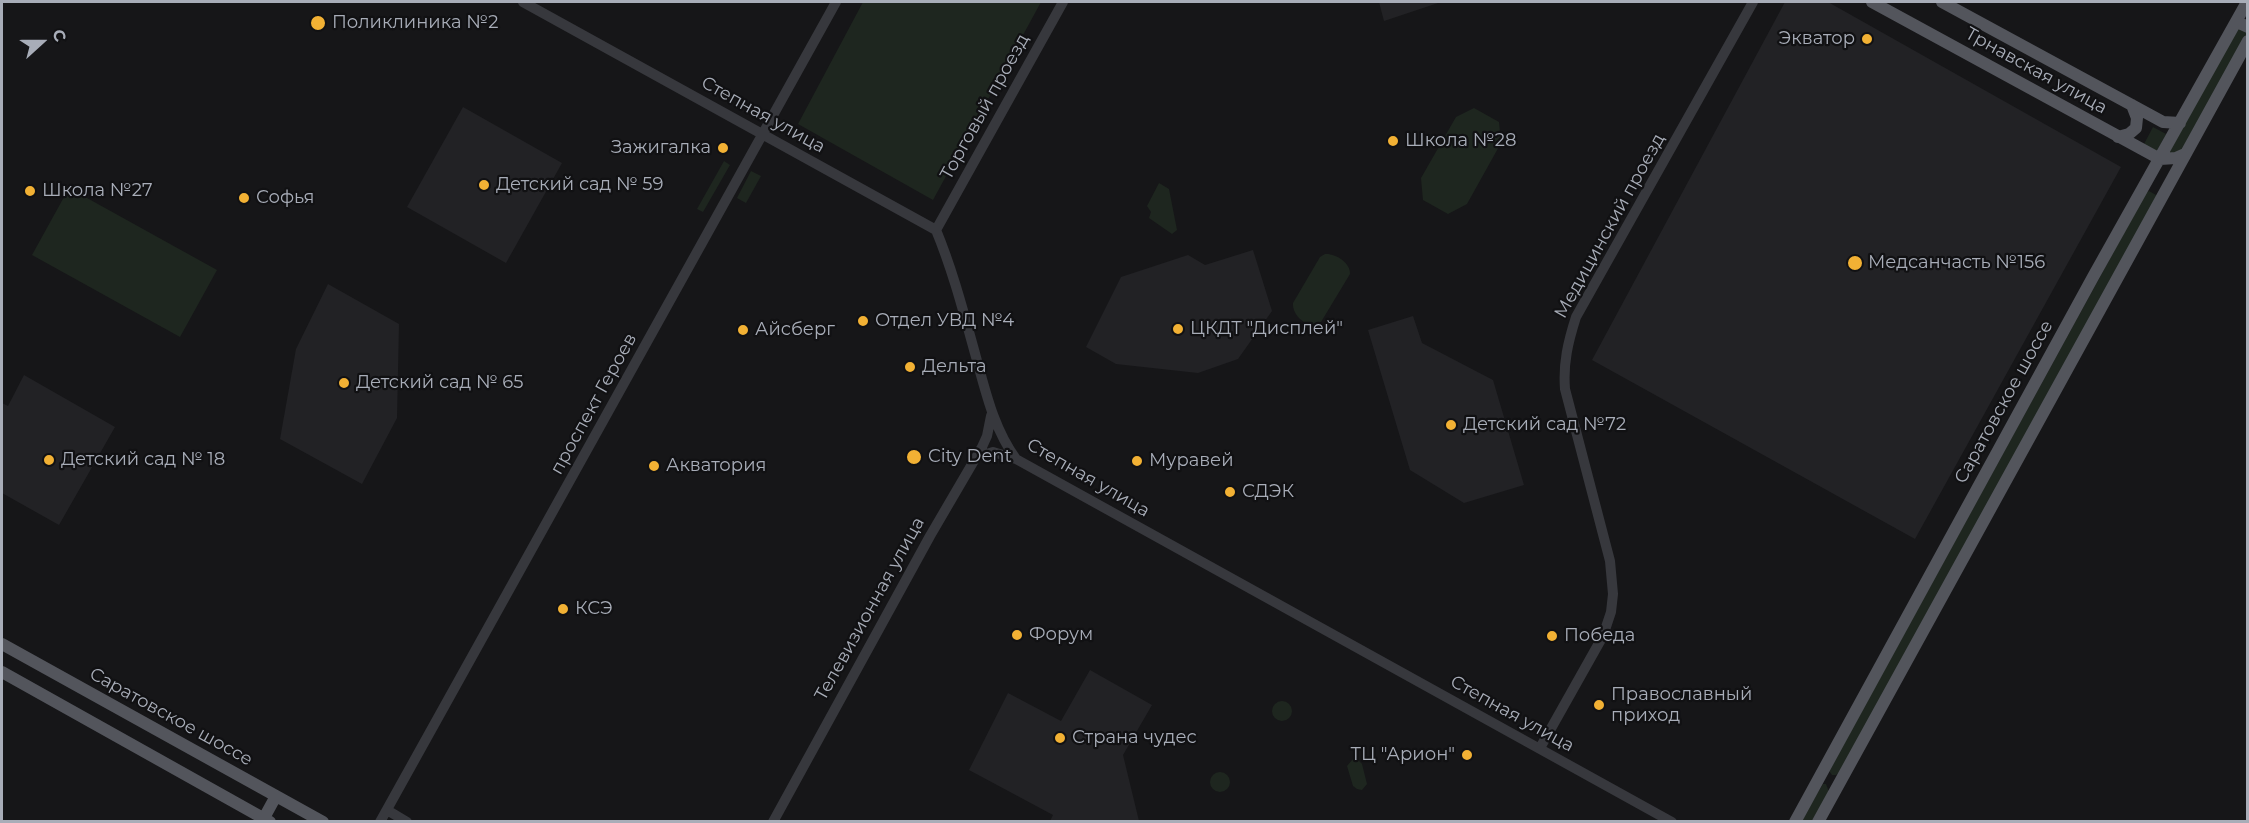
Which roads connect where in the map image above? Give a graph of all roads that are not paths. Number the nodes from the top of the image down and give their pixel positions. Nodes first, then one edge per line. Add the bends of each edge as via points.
1 (523, 2) edge
2 (836, 2) edge
3 (1063, 2) edge
4 (1753, 2) edge
5 (1872, 2) edge
6 (1942, 2) edge
7 (2247, 2) edge
8 (2242, 24) edge
9 (2247, 41) edge
10 (2132, 105) junction
11 (2180, 123) junction
12 (763, 134) junction
13 (2118, 137) junction
14 (2186, 154) junction
15 (2160, 159) junction
16 (2148, 181) junction
17 (2166, 190) junction
18 (936, 230) junction
19 (992, 412) junction
20 (974, 459) junction
21 (1016, 459) junction
22 (2, 644) edge
23 (2, 672) edge
24 (1540, 748) junction
25 (1821, 774) junction
26 (1838, 783) junction
27 (276, 796) junction
28 (387, 810) junction
29 (267, 820) edge
30 (323, 822) edge
31 (380, 822) edge
32 (407, 822) edge
33 (773, 822) edge
34 (1672, 822) edge
35 (1795, 822) edge
36 (1818, 822) edge

1 - 12 street, Степная улица
2 - 12 street, проспект Героев
3 - 18 street, Торговый проезд
4 - 24 street, Медицинский проезд via 1576,317 1566,348 1564,389 1608,550 1613,594 1604,636
5 - 13 main road, Трнавская улица
6 - 10 main road, Трнавская улица
7 - 8 main road, Саратовское шоссе
8 - 11 main road, Саратовское шоссе
9 - 14 main road
10 - 11 main road, Трнавская улица via 2163,122
10 - 13 main road via 2136,128
11 - 15 main road, Саратовское шоссе
12 - 18 street, Степная улица
12 - 28 street, проспект Героев
13 - 15 main road, Трнавская улица
14 - 15 main road
14 - 17 main road
15 - 16 main road, Саратовское шоссе
16 - 17 main road
16 - 25 main road, Саратовское шоссе
17 - 26 main road
18 - 19 street, Степная улица
19 - 20 street, Телевизионная улица via 987,436
19 - 21 street, Степная улица
20 - 21 street via 993,452
20 - 33 street, Телевизионная улица
21 - 24 street, Степная улица
22 - 27 main road, Саратовское шоссе
23 - 29 main road
24 - 34 street, Степная улица
25 - 26 main road
25 - 35 main road, Саратовское шоссе
26 - 36 main road
27 - 29 main road
27 - 30 main road, Саратовское шоссе
28 - 31 street, проспект Героев
28 - 32 street

